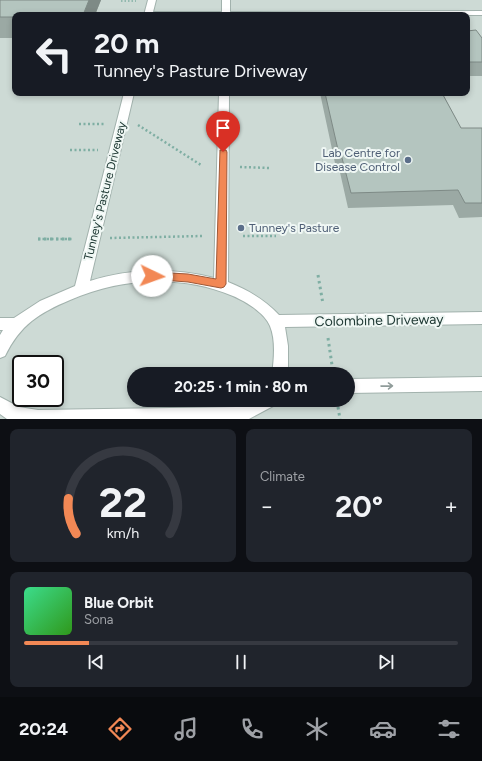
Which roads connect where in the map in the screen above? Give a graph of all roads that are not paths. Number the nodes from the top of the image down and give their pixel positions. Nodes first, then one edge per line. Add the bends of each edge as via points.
1 (152, 0) edge
2 (226, 0) edge
3 (149, 12) edge
4 (226, 12) edge
5 (470, 12) edge
6 (482, 12) edge
7 (128, 96) edge
8 (224, 96) edge
9 (221, 284) junction
10 (81, 289) junction
11 (482, 318) edge
12 (276, 321) junction
13 (0, 324) edge
14 (16, 324) junction
15 (0, 351) edge
16 (282, 367) edge
17 (482, 384) edge
18 (355, 386) edge
19 (0, 405) edge
20 (257, 407) edge

1 - 3 street
2 - 4 street
5 - 6 street
7 - 10 street, Tunney's Pasture Driveway
8 - 9 street
9 - 10 street via 188,278 152,276 117,279
9 - 12 street via 260,306
10 - 14 street via 34,311
11 - 12 street, Colombine Driveway
12 - 16 street
13 - 14 street
14 - 15 street via 3,342
18 -> 17 street
19 - 20 street via 16,415 38,418 236,415

